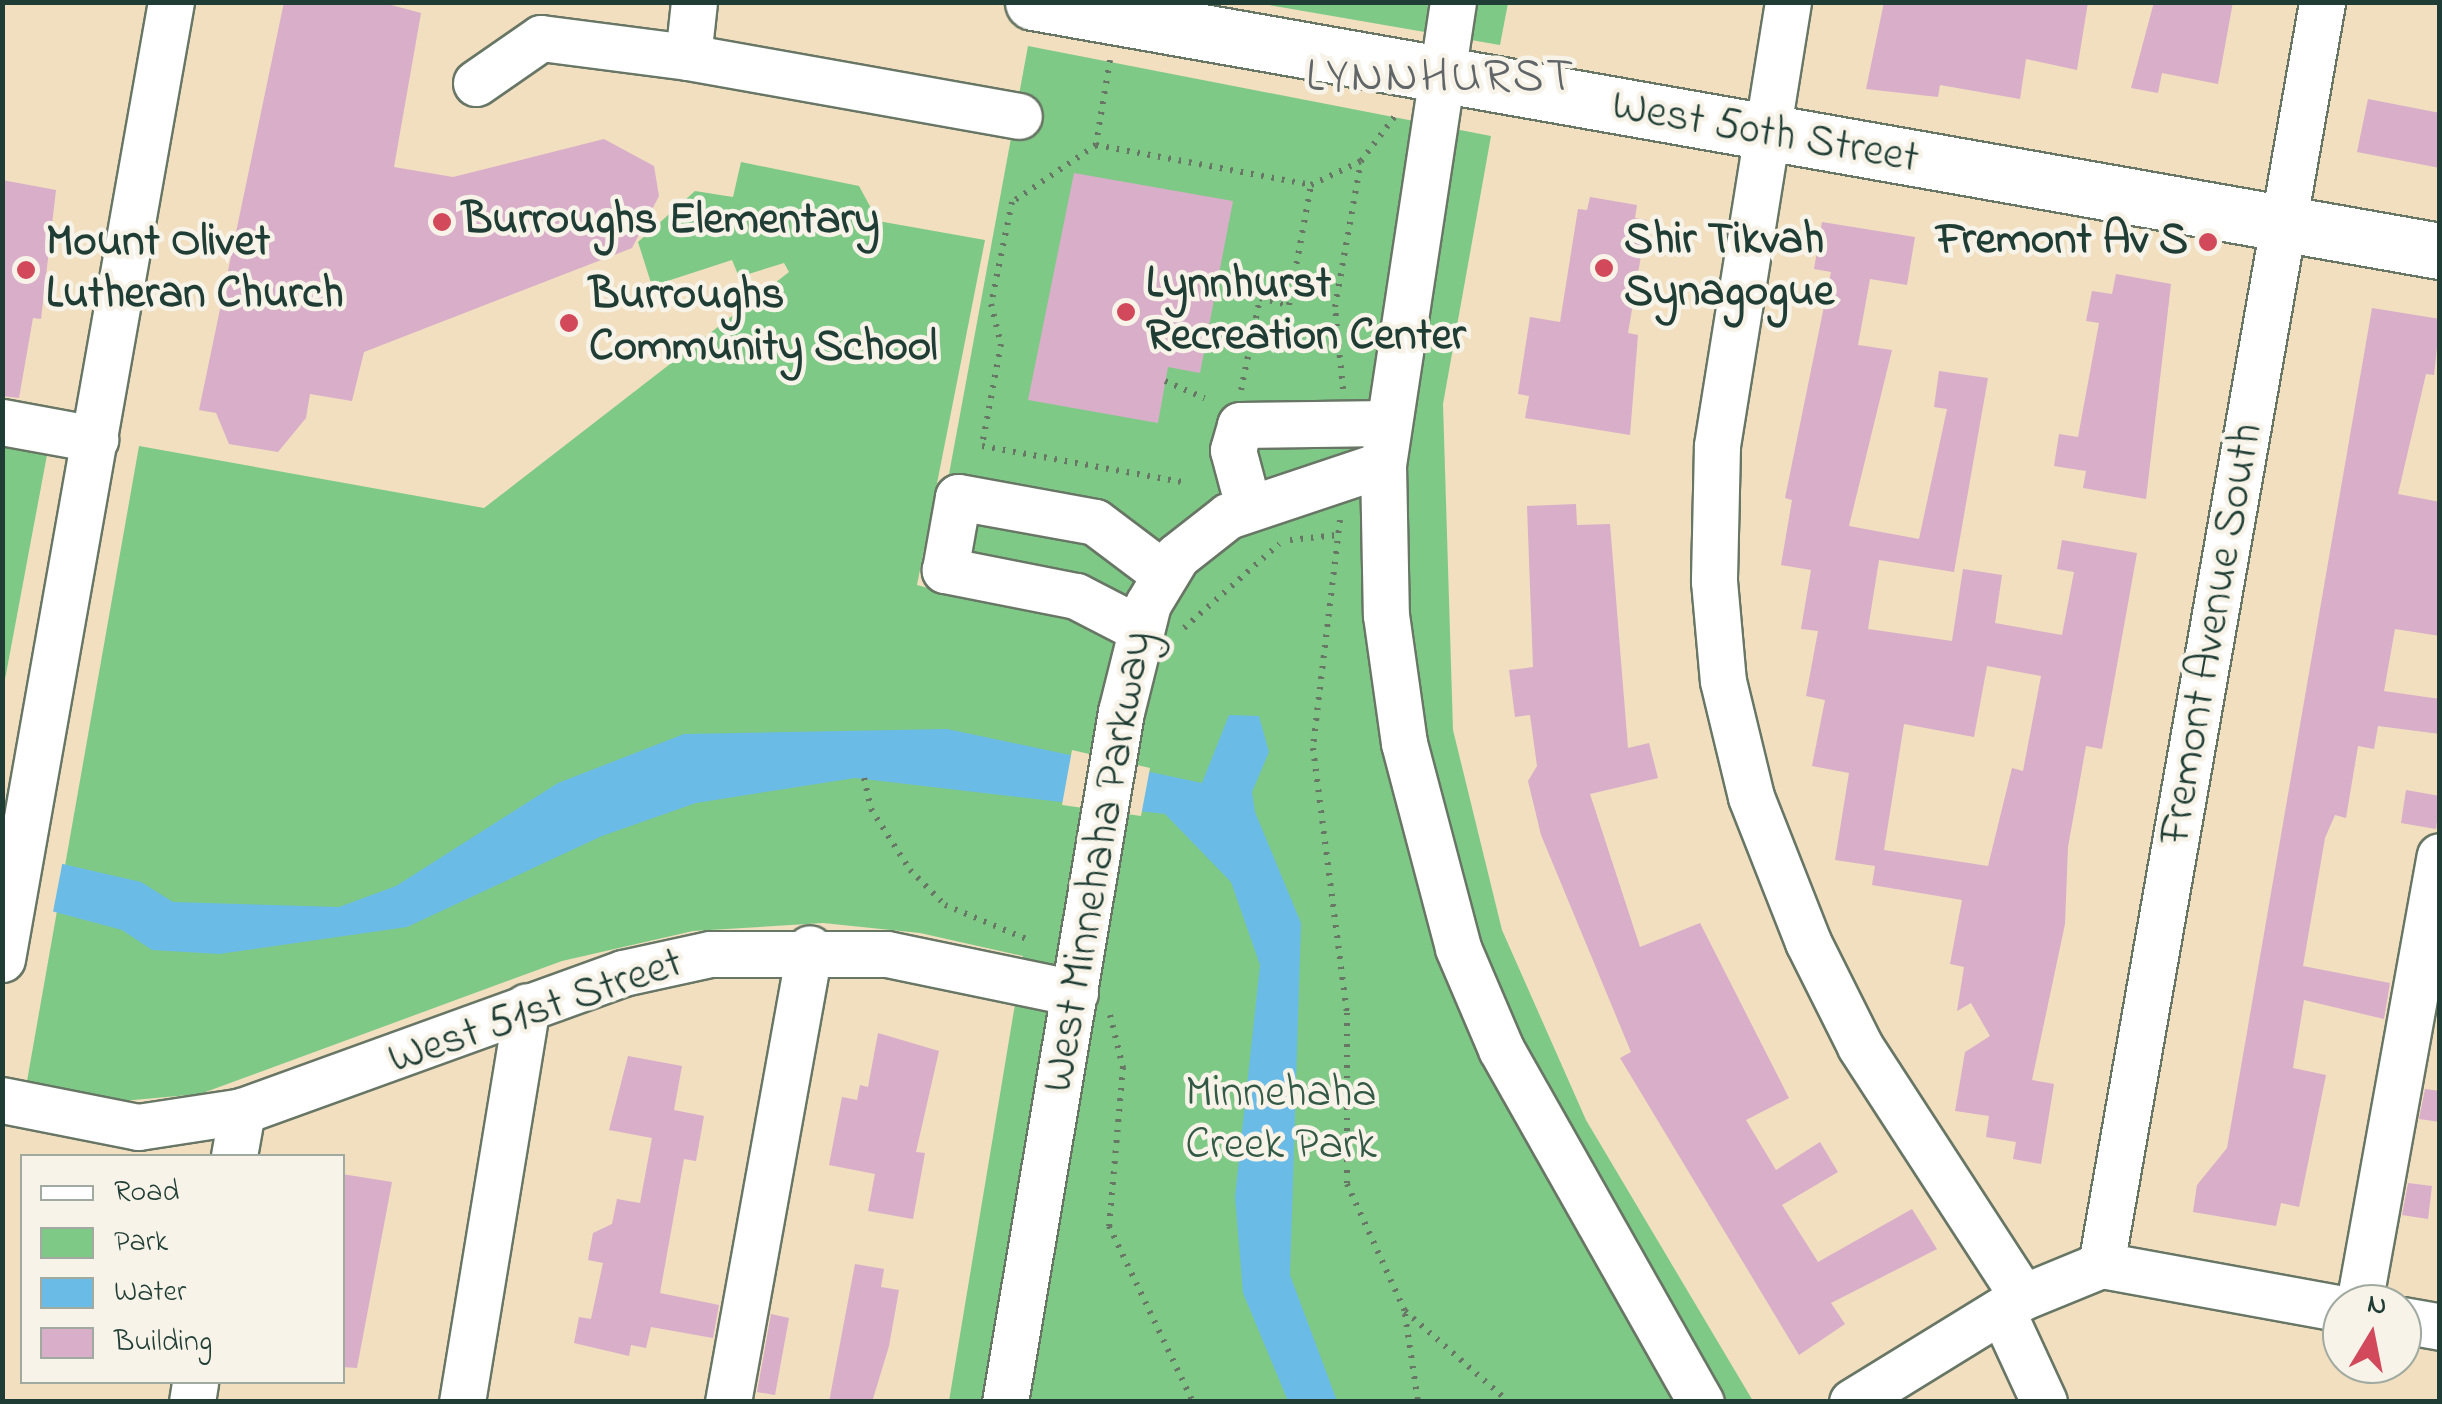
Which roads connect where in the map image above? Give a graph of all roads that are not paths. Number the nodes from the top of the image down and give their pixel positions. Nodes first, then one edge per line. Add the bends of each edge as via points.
1 (171, 2) edge
2 (694, 2) edge
3 (1033, 2) edge
4 (1453, 2) edge
5 (1788, 2) edge
6 (2322, 2) edge
7 (688, 57) junction
8 (476, 83) dead end
9 (1420, 93) junction
10 (1019, 116) dead end
11 (1766, 134) junction
12 (2283, 222) junction
13 (2440, 251) edge
14 (2, 422) edge
15 (1373, 432) junction
16 (95, 438) junction
17 (1248, 506) junction
18 (1164, 574) junction
19 (1159, 632) junction
20 (2440, 856) edge
21 (810, 948) junction
22 (2, 959) edge
23 (1091, 996) junction
24 (527, 1006) junction
25 (2, 1100) edge
26 (242, 1110) junction
27 (234, 1154) edge
28 (2101, 1265) junction
29 (2363, 1284) edge
30 (2013, 1304) junction
31 (2322, 1305) edge
32 (462, 1402) edge
33 (728, 1402) edge
34 (1005, 1402) edge
35 (1701, 1402) edge
36 (1852, 1402) edge
37 (2044, 1402) edge

1 - 16 street
2 - 7 street
3 - 9 main road, West 50th Street
4 - 9 street
5 - 11 street
6 - 12 street, Fremont Avenue South
7 - 8 street via 541,38
7 - 10 street
9 - 11 main road, West 50th Street
9 - 15 street
11 - 12 main road, West 50th Street
11 - 30 street via 1714,494 1716,625 1734,737 1808,942 1860,1046
12 - 13 main road, West 50th Street
12 - 28 street, Fremont Avenue South
14 - 16 street
15 - 17 street, West Minnehaha Parkway
15 - 17 street via 1240,426 1233,450
15 - 35 street via 1392,672 1458,948 1561,1166
16 - 22 street
17 - 18 street, West Minnehaha Parkway via 1198,536
18 - 19 street, West Minnehaha Parkway
18 - 19 street via 1095,522 958,496 945,570 1076,596
19 - 23 street, West Minnehaha Parkway via 1121,712 1095,859
20 - 29 street
21 - 23 street, West 51st Street via 887,954
21 - 24 street, West 51st Street via 710,954
21 - 33 street
23 - 34 street, West Minnehaha Parkway
24 - 26 street, West 51st Street
24 - 32 street
25 - 26 street, West 51st Street via 138,1127
26 - 27 street
28 - 30 street
28 - 31 street
30 - 36 street
30 - 37 street

